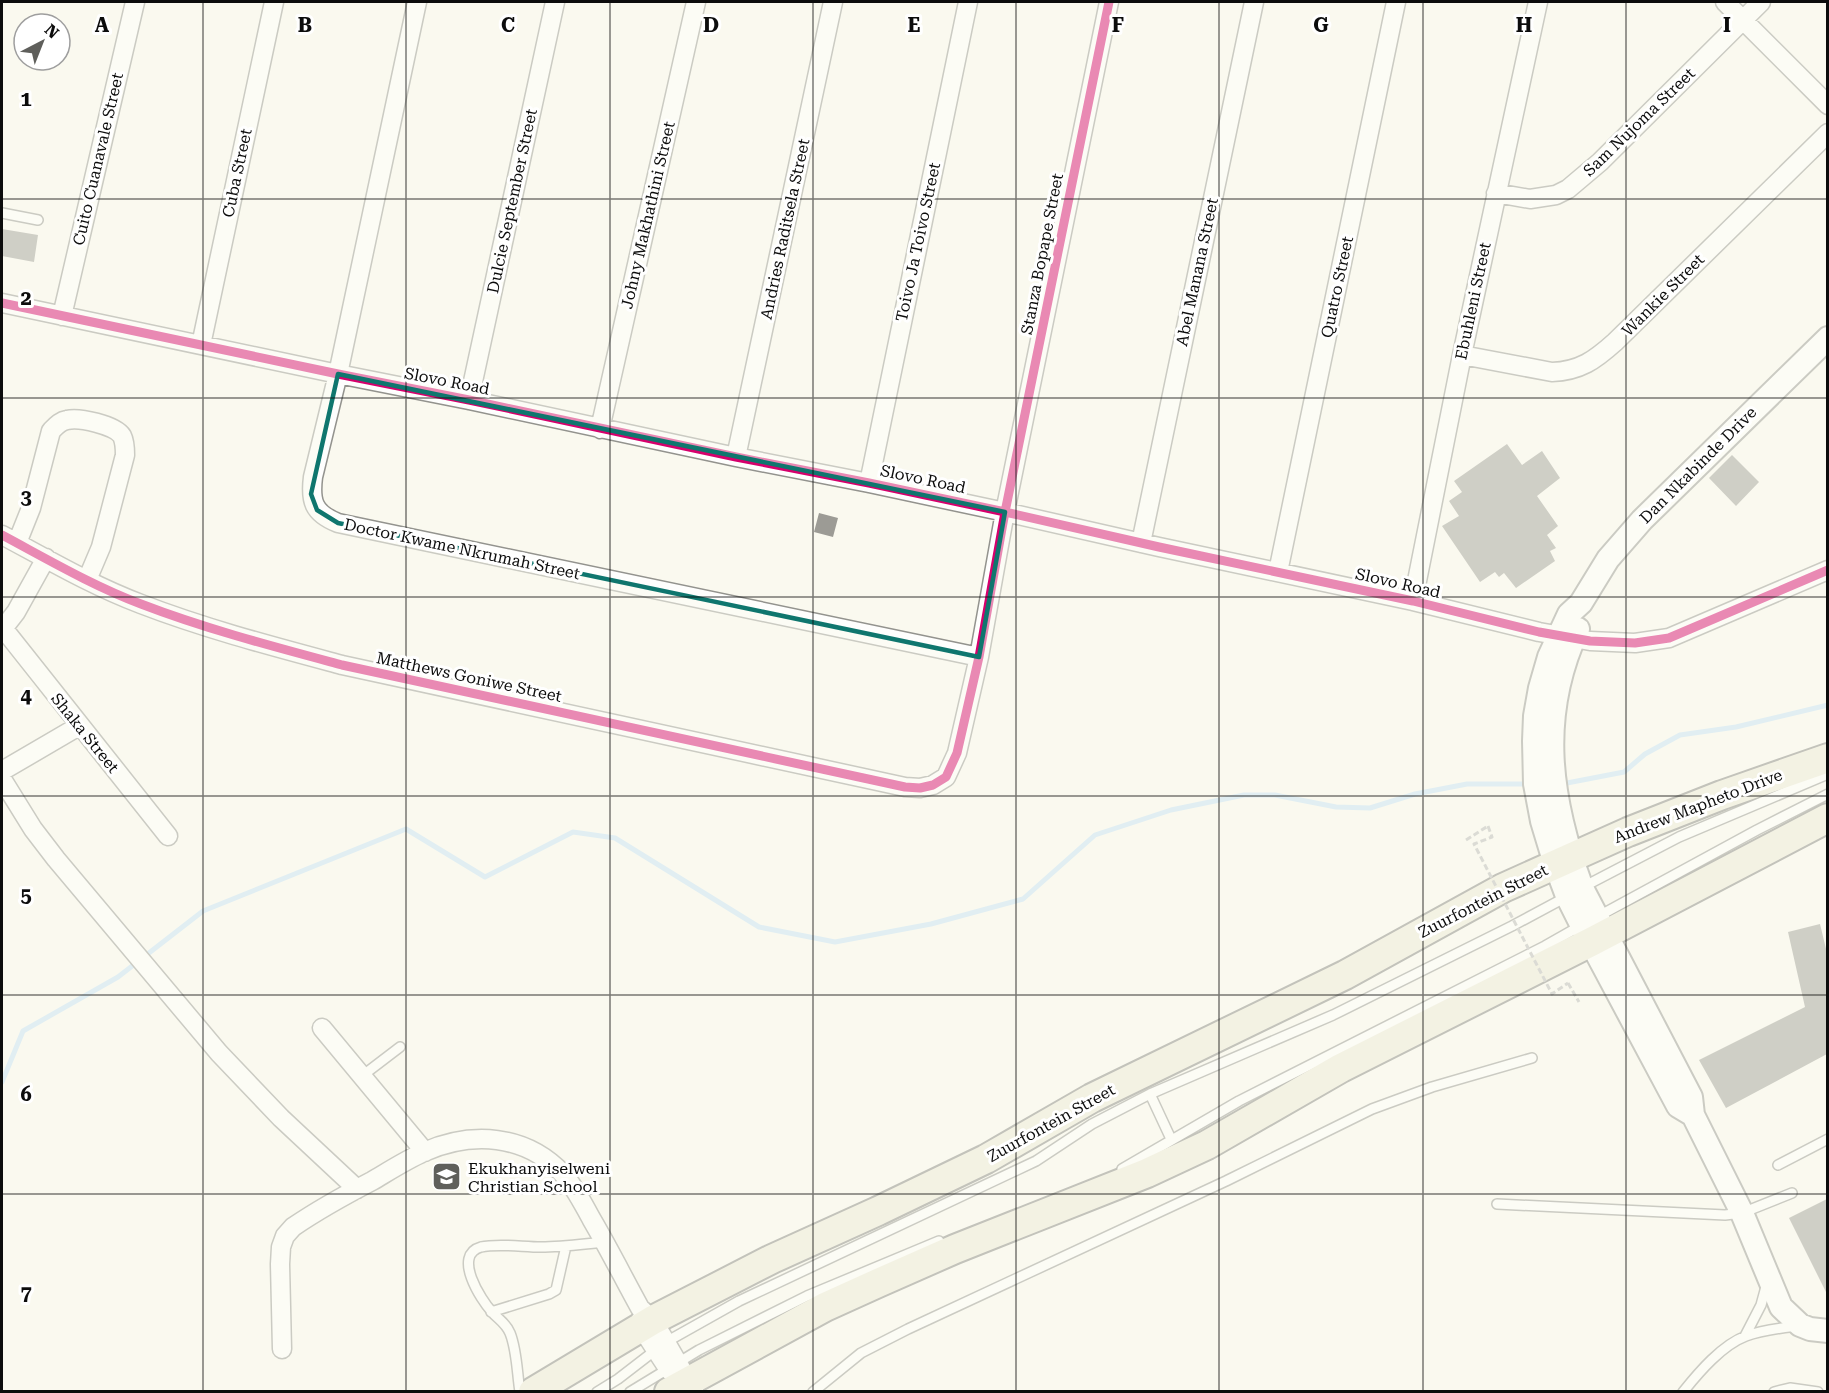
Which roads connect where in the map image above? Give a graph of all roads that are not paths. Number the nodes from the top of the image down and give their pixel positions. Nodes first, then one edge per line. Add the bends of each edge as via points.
1 (135, 2) edge
2 (273, 2) edge
3 (417, 2) edge
4 (555, 2) edge
5 (696, 2) edge
6 (833, 2) edge
7 (968, 2) edge
8 (1109, 2) edge
9 (1254, 2) edge
10 (1396, 2) edge
11 (1538, 2) edge
12 (1725, 2) edge
13 (1761, 2) edge
14 (1744, 20) junction
15 (1827, 105) edge
16 (1827, 133) edge
17 (1496, 193) junction
18 (2, 213) edge
19 (38, 220) dead end
20 (2, 303) edge
21 (62, 316) junction
22 (1827, 338) edge
23 (201, 345) junction
24 (1462, 355) junction
25 (338, 374) junction
26 (469, 400) junction
27 (600, 429) junction
28 (736, 457) junction
29 (869, 483) junction
30 (1005, 512) junction
31 (9, 539) edge
32 (1141, 543) junction
33 (46, 558) junction
34 (1827, 570) edge
35 (1278, 572) junction
36 (87, 580) junction
37 (1413, 601) junction
38 (2, 629) edge
39 (1566, 637) junction
40 (979, 657) junction
41 (79, 726) junction
42 (1827, 758) edge
43 (2, 771) edge
44 (1827, 774) edge
45 (946, 777) joint
46 (2, 778) edge
47 (1827, 794) edge
48 (1827, 818) edge
49 (168, 836) dead end
50 (1563, 860) junction
51 (1574, 892) junction
52 (1594, 930) junction
53 (322, 1028) dead end
54 (400, 1047) dead end
55 (1532, 1058) dead end
56 (362, 1077) junction
57 (1150, 1094) junction
58 (1171, 1139) junction
59 (1827, 1139) edge
60 (425, 1152) junction
61 (1778, 1165) dead end
62 (1113, 1173) dead end
63 (357, 1189) junction
64 (1792, 1193) dead end
65 (1497, 1204) dead end
66 (1742, 1213) junction
67 (951, 1236) dead end
68 (605, 1242) junction
69 (566, 1246) junction
70 (1768, 1277) junction
71 (491, 1312) junction
72 (1800, 1325) junction
73 (651, 1329) junction
74 (1827, 1331) edge
75 (1745, 1336) junction
76 (282, 1349) dead end
77 (679, 1382) edge
78 (520, 1392) edge
79 (533, 1392) edge
80 (597, 1392) edge
81 (630, 1392) edge
82 (813, 1392) edge
83 (1683, 1392) edge
84 (1774, 1392) edge
85 (1818, 1392) edge

1 - 21 street, Cuito Cuanavale Street
2 - 23 street, Cuba Street
3 - 25 street, Doctor Kwame Nkrumah Street
4 - 26 street, Dulcie September Street
5 - 27 street, Johny Makhathini Street
6 - 28 street, Andries Raditsela Street
7 - 29 street, Toivo Ja Toivo Street
8 - 30 street, Stanza Bopape Street
9 - 32 street, Abel Manana Street
10 - 35 street, Quatro Street
11 - 17 street, Ebuhleni Street
12 - 14 street
13 - 14 street, Sam Nujoma Street
14 - 15 street
14 - 17 street, Sam Nujoma Street via 1568,189 1530,199
16 - 24 street, Wankie Street via 1616,342 1579,369 1552,372
17 - 24 street, Ebuhleni Street
18 - 19 lane
20 - 21 street, Slovo Road
21 - 23 street, Slovo Road
22 - 39 street, Dan Nkabinde Drive via 1642,520 1608,560 1581,603 1582,619
23 - 25 street, Slovo Road
24 - 37 street, Ebuhleni Street
25 - 26 street, Slovo Road
25 - 40 street, Doctor Kwame Nkrumah Street via 311,494 316,510 326,518
26 - 27 street, Slovo Road
27 - 28 street, Slovo Road
28 - 29 street, Slovo Road
29 - 30 street, Slovo Road
30 - 32 street, Slovo Road
30 - 40 street, Stanza Bopape Street
31 - 33 street, Matthews Goniwe Street
31 - 36 street via 31,508 51,431 59,423 76,419 114,429 121,435 125,455 101,547
32 - 35 street, Slovo Road
33 - 36 street, Matthews Goniwe Street
33 - 38 street
34 - 39 street, Slovo Road via 1669,638 1614,643
35 - 37 street, Slovo Road
36 - 45 street, Matthews Goniwe Street via 167,613 342,665 905,787 933,785
37 - 39 street, Slovo Road
38 - 41 street, Shaka Street
39 - 50 street, Dan Nkabinde Drive via 1543,742 1554,783 1551,818
40 - 45 street, Stanza Bopape Street via 957,753
41 - 43 street
41 - 49 street, Shaka Street
42 - 50 main road, Andrew Mapheto Drive via 1722,795
44 - 51 lane via 1679,837
46 - 63 street via 56,859 219,1053
47 - 52 lane via 1757,830
48 - 52 main road
50 - 51 street, Dan Nkabinde Drive
50 - 73 main road, Zuurfontein Street via 1503,888 1344,975 1092,1098 986,1159 772,1259
51 - 52 street, Dan Nkabinde Drive
51 - 57 lane via 1333,1015
52 - 58 lane via 1535,951
52 - 66 street, Dan Nkabinde Drive via 1691,1097 1693,1115
52 - 77 main road via 1208,1145 878,1283
53 - 56 street
54 - 56 lane
55 - 82 lane via 1372,1109 908,1329 861,1353
56 - 60 street
57 - 58 lane
57 - 73 lane via 1092,1124 1036,1161 740,1300
58 - 62 lane
59 - 61 lane
60 - 63 street
60 - 68 street via 460,1141 493,1139 530,1149 564,1175
63 - 76 street via 305,1218 285,1236 280,1264
64 - 66 lane
65 - 66 lane via 1703,1215
66 - 70 street, Dan Nkabinde Drive
67 - 77 lane via 807,1296
68 - 69 lane
68 - 73 street
69 - 71 lane via 556,1290
69 - 71 lane via 488,1246 472,1251 467,1263 471,1276
70 - 72 street, Dan Nkabinde Drive via 1781,1308
70 - 75 lane via 1761,1305
71 - 78 lane via 510,1333
72 - 74 street
72 - 75 lane
73 - 77 street
73 - 79 main road, Zuurfontein Street
73 - 80 lane via 618,1379
75 - 83 lane via 1705,1366
77 - 81 lane
84 - 85 lane via 1790,1388

